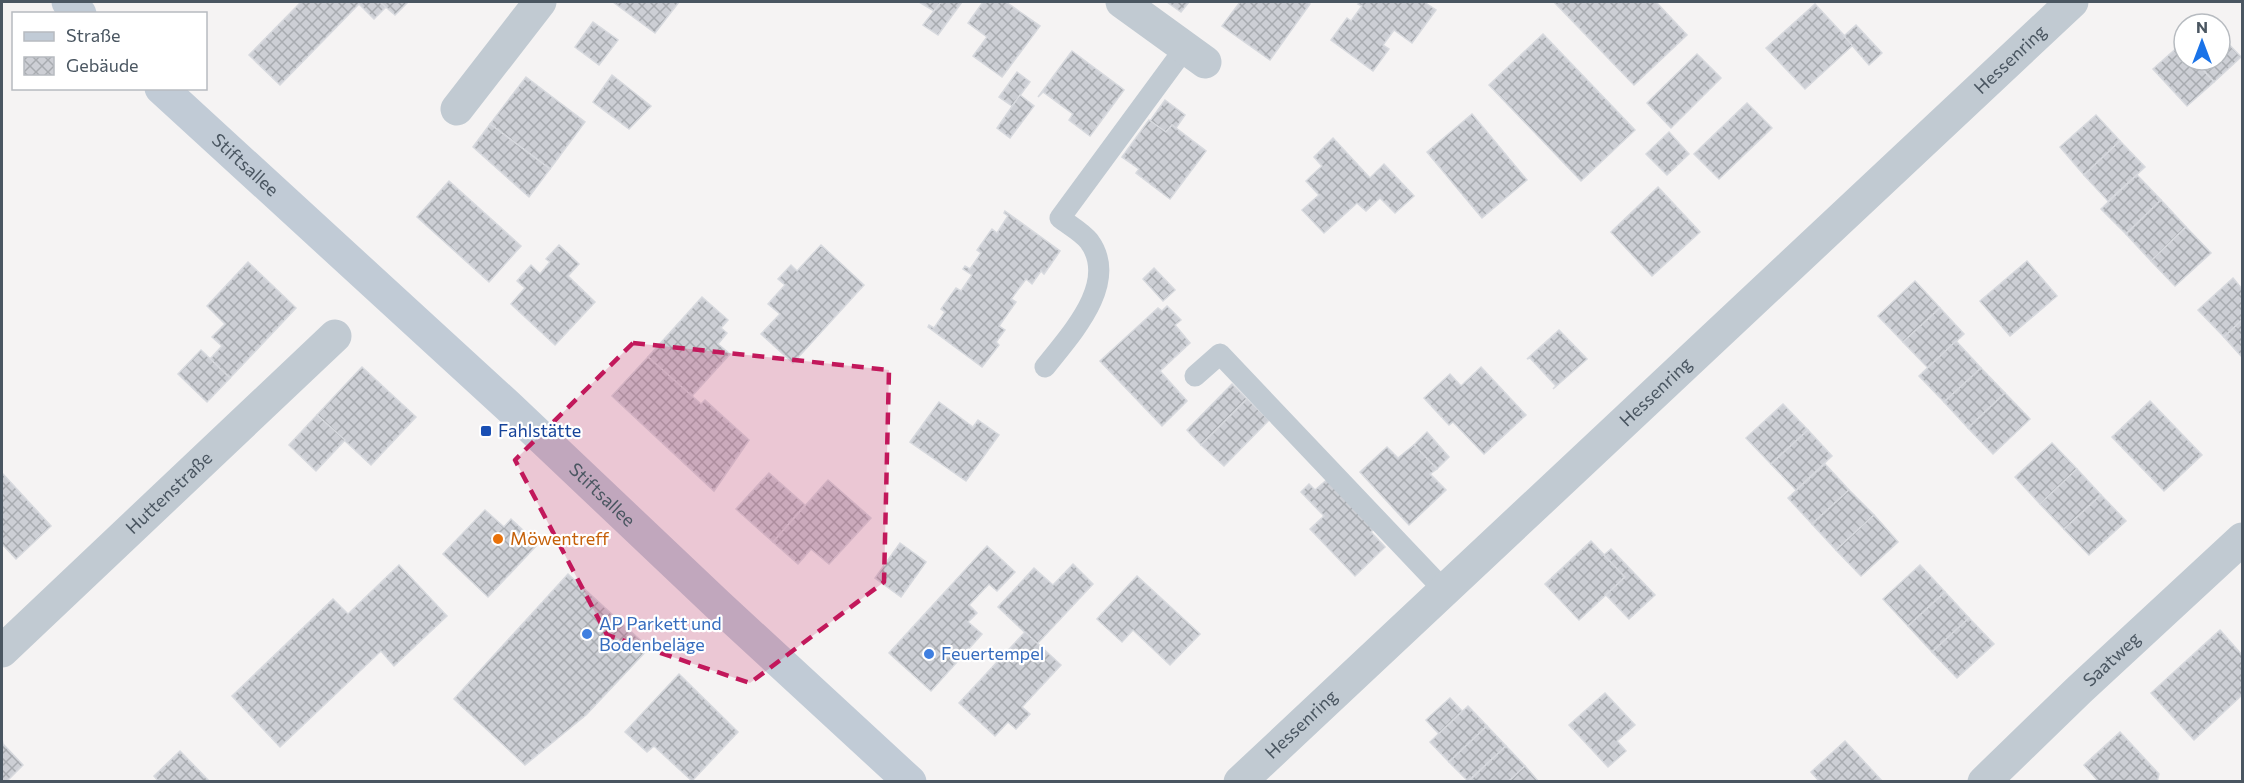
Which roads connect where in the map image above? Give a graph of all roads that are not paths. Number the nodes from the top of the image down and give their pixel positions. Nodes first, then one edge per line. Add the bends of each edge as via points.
1 (540, 2) edge
2 (1122, 2) edge
3 (2072, 2) edge
4 (1195, 55) joint
5 (163, 90) edge
6 (457, 109) dead end
7 (335, 336) dead end
8 (1045, 367) dead end
9 (1195, 376) dead end
10 (2242, 539) edge
11 (1444, 590) junction
12 (2, 651) edge
13 (910, 782) edge
14 (1240, 782) edge
15 (1984, 782) edge

1 - 6 street
2 - 4 street
3 - 11 street, Hessenring
4 - 8 lane via 1060,218 1088,240 1100,261 1097,287 1083,319
5 - 13 main road, Stiftsallee
7 - 12 street, Huttenstraße
9 - 11 lane via 1220,354
10 - 15 street, Saatweg
11 - 14 street, Hessenring

